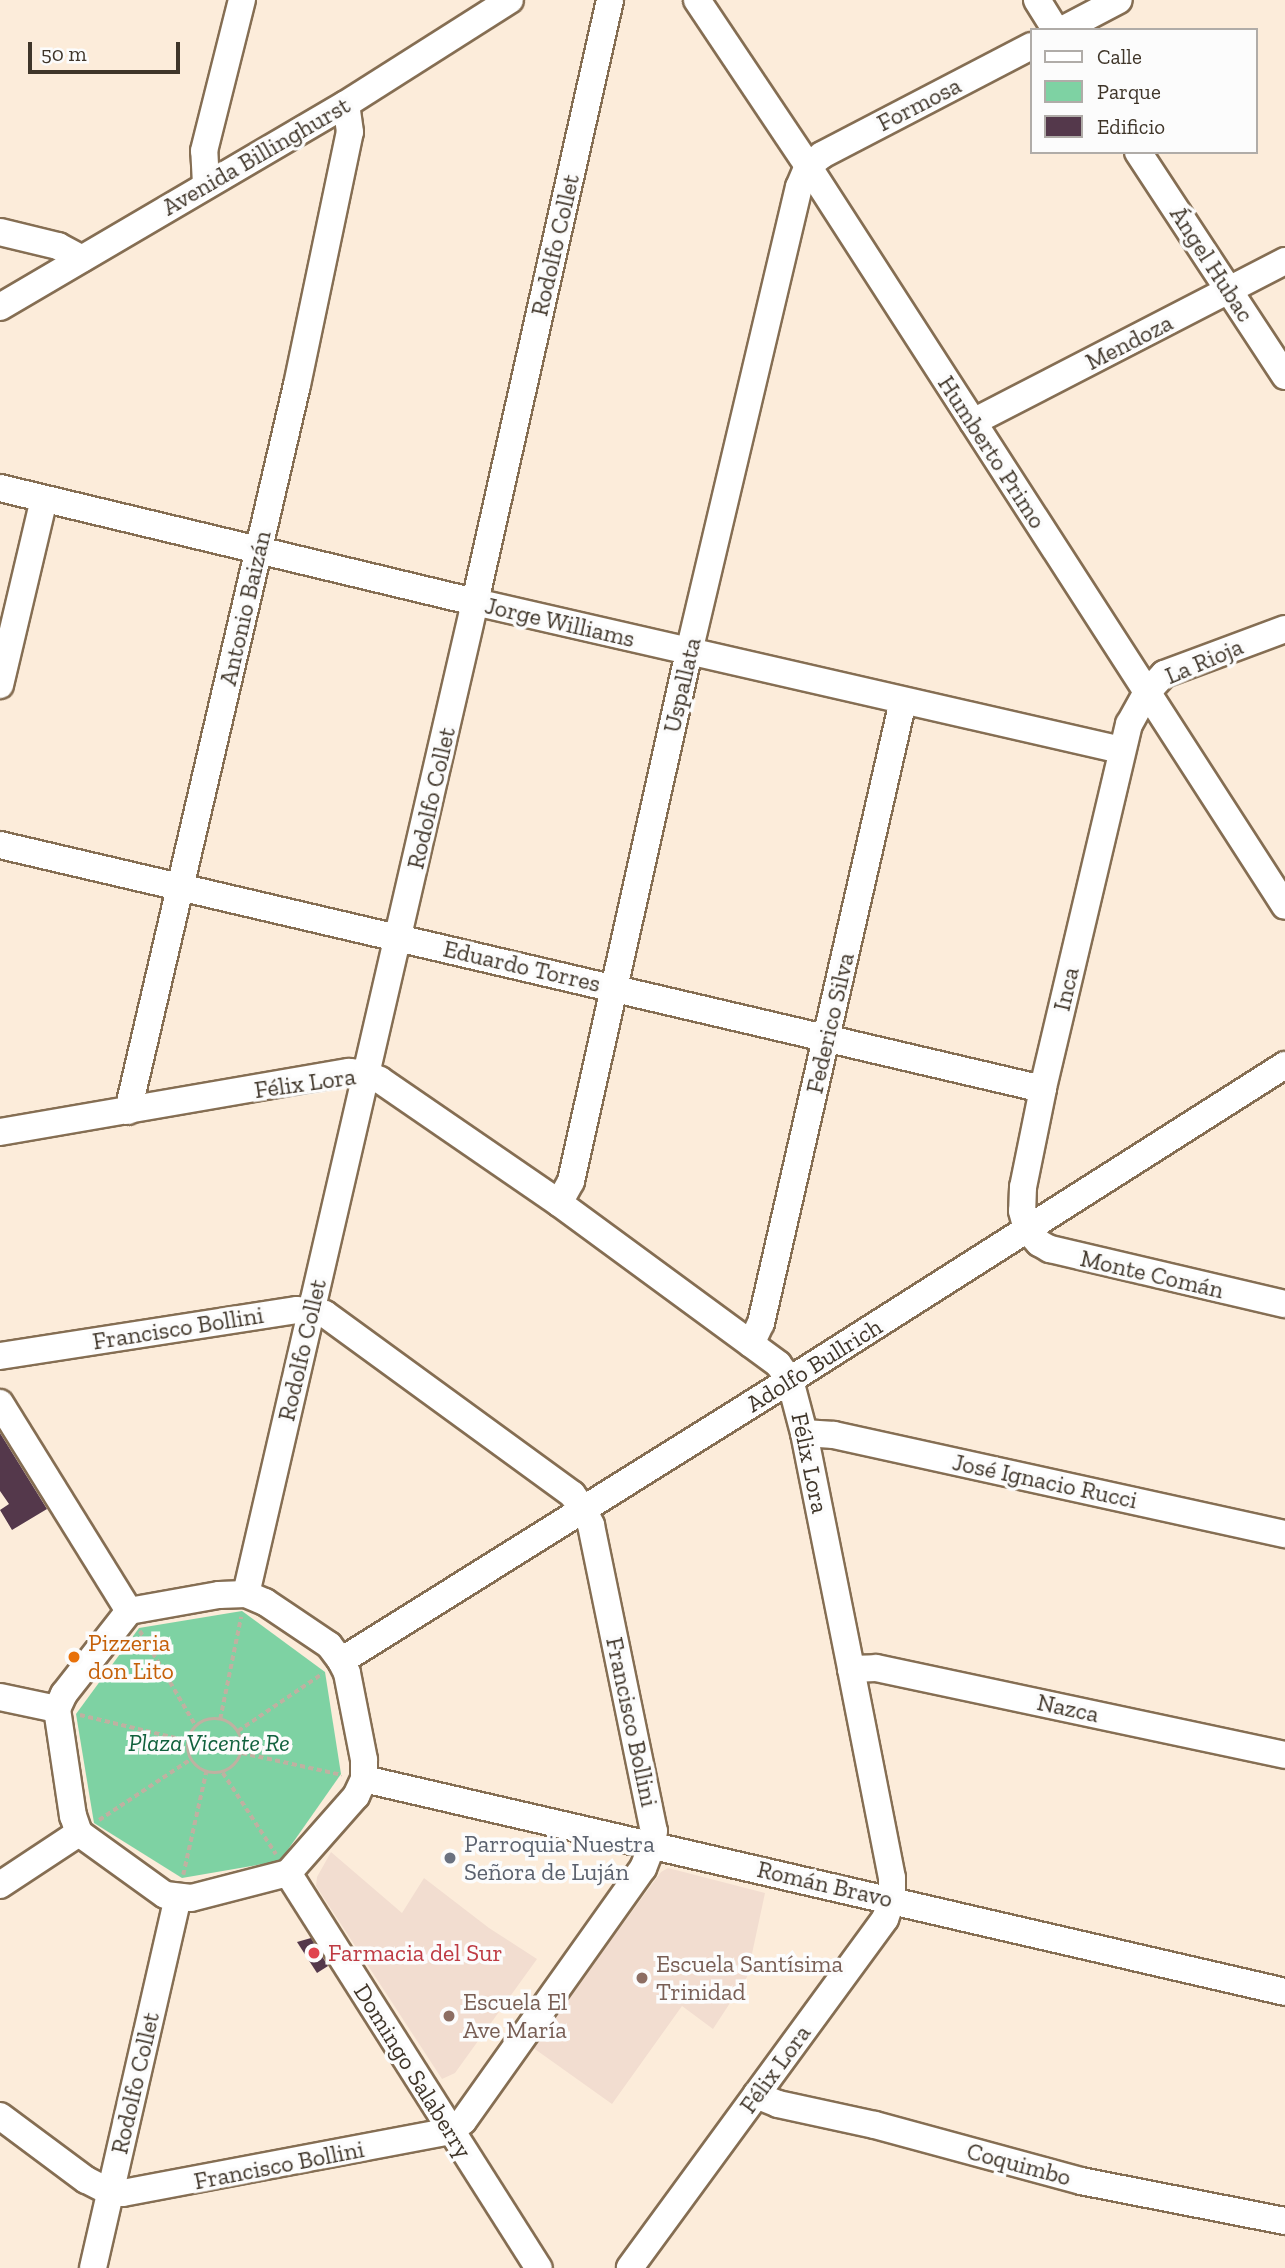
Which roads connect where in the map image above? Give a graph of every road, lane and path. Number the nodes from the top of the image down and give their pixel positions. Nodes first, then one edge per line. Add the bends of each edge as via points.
1 (242, 0) edge
2 (510, 0) edge
3 (610, 0) edge
4 (696, 0) edge
5 (1037, 0) edge
6 (1119, 0) edge
7 (482, 7) edge
8 (1055, 28) edge
9 (1066, 28) edge
10 (1030, 47) edge
11 (346, 104) junction
12 (1139, 154) edge
13 (808, 166) junction
14 (206, 184) junction
15 (0, 232) edge
16 (82, 259) junction
17 (1285, 261) edge
18 (1230, 291) junction
19 (0, 307) edge
20 (1285, 376) edge
21 (973, 422) junction
22 (0, 488) edge
23 (44, 499) junction
24 (258, 549) junction
25 (475, 602) junction
26 (1285, 629) edge
27 (689, 652) junction
28 (0, 685) edge
29 (1147, 692) junction
30 (903, 701) junction
31 (1121, 750) junction
32 (0, 845) edge
33 (181, 887) junction
34 (1285, 906) edge
35 (399, 937) junction
36 (613, 987) junction
37 (827, 1038) junction
38 (1285, 1065) edge
39 (365, 1073) junction
40 (1043, 1089) junction
41 (128, 1111) junction
42 (0, 1132) edge
43 (559, 1203) junction
44 (1027, 1230) junction
45 (1285, 1304) edge
46 (312, 1310) junction
47 (751, 1343) junction
48 (0, 1356) edge
49 (790, 1380) junction
50 (0, 1403) edge
51 (804, 1433) junction
52 (583, 1509) junction
53 (1285, 1534) edge
54 (246, 1594) junction
55 (129, 1611) junction
56 (341, 1661) junction
57 (851, 1669) junction
58 (0, 1696) edge
59 (57, 1709) junction
60 (220, 1719) junction
61 (196, 1726) junction
62 (238, 1731) junction
63 (188, 1741) junction
64 (242, 1753) junction
65 (1285, 1755) edge
66 (191, 1759) junction
67 (206, 1772) junction
68 (223, 1773) junction
69 (364, 1779) junction
70 (79, 1833) junction
71 (652, 1845) junction
72 (288, 1873) junction
73 (0, 1885) edge
74 (178, 1898) junction
75 (892, 1899) junction
76 (1285, 1992) edge
77 (756, 2095) junction
78 (0, 2116) edge
79 (451, 2131) junction
80 (110, 2192) junction
81 (1285, 2221) edge
82 (93, 2268) edge
83 (539, 2268) edge
84 (630, 2268) edge

1 - 14 street via 204,152
2 - 7 street, Avenida Billinghurst
3 - 25 street, Rodolfo Collet
4 - 13 street, Humberto Primo
5 - 8 street
6 - 9 street
7 - 11 street, Avenida Billinghurst
10 - 13 street, Formosa
11 - 14 street, Avenida Billinghurst
11 - 24 street, Antonio Baizán via 350,132
12 - 18 street, Ángel Hubac
13 - 21 street, Humberto Primo
13 - 27 street, Uspallata via 799,187
14 - 16 street, Avenida Billinghurst
15 - 16 street via 58,246
16 - 19 street, Avenida Billinghurst
17 - 18 street, Mendoza
18 - 20 street, Ángel Hubac
18 - 21 street, Mendoza
21 - 29 street, Humberto Primo
22 - 23 street, Jorge Williams
23 - 24 street, Jorge Williams
23 - 28 street
24 - 25 street, Jorge Williams
24 - 33 street, Antonio Baizán
25 - 27 street, Jorge Williams
25 - 35 street, Rodolfo Collet
26 - 29 street, La Rioja via 1164,674
27 - 30 street, Jorge Williams
27 - 36 street, Uspallata
29 - 31 street, La Rioja
29 - 34 street, Humberto Primo
30 - 31 street, Jorge Williams
30 - 37 street, Federico Silva
31 - 40 street, Inca
32 - 33 street, Eduardo Torres
33 - 35 street, Eduardo Torres
33 - 41 street, Antonio Baizán
35 - 36 street, Eduardo Torres
35 - 39 street, Rodolfo Collet
36 - 37 street, Eduardo Torres
36 - 43 street, Uspallata via 571,1181
37 - 40 street, Eduardo Torres
37 - 47 street, Federico Silva via 761,1323
38 - 44 street, Adolfo Bullrich
39 - 41 street, Félix Lora via 349,1072
39 - 43 street, Félix Lora
39 - 46 street, Rodolfo Collet
40 - 44 street, Inca via 1023,1187
41 - 42 street, Félix Lora
43 - 47 street, Félix Lora
44 - 45 street, Monte Comán via 1039,1243 1068,1254
44 - 49 street, Adolfo Bullrich
46 - 48 street, Francisco Bollini
46 - 52 street, Francisco Bollini via 325,1314 561,1485
46 - 54 street, Rodolfo Collet
47 - 49 street, Félix Lora
49 - 51 street, Félix Lora
49 - 52 street, Adolfo Bullrich
50 - 55 street
51 - 53 street, José Ignacio Rucci
51 - 57 street, Félix Lora
52 - 56 street, Adolfo Bullrich
52 - 71 street, Francisco Bollini via 591,1525 651,1810
54 - 55 street
54 - 56 street via 329,1645
54 - 60 path
55 - 59 street
55 - 61 path
56 - 62 path
56 - 69 street via 364,1760
57 - 65 street, Nazca via 876,1668
57 - 75 street, Félix Lora via 892,1878
58 - 59 street
59 - 63 path
59 - 70 street
60 - 61 path
60 - 62 path
61 - 63 path
62 - 64 path
63 - 66 path
64 - 68 path
64 - 69 path
66 - 67 path
66 - 70 path
67 - 68 path
67 - 74 path
68 - 72 path
69 - 71 street, Román Bravo
69 - 72 street via 356,1796
70 - 73 street
70 - 74 street via 152,1888
71 - 75 street, Román Bravo
71 - 79 street, Francisco Bollini via 643,1868 463,2121
72 - 74 street
72 - 79 street, Domingo Salaberry
74 - 80 street, Rodolfo Collet
75 - 76 street, Román Bravo
75 - 77 street, Félix Lora via 885,1919
77 - 81 street, Coquimbo via 1081,2181
77 - 84 street, Félix Lora
78 - 80 street via 86,2180
79 - 80 street, Francisco Bollini via 136,2192
79 - 83 street, Domingo Salaberry
80 - 82 street, Rodolfo Collet

